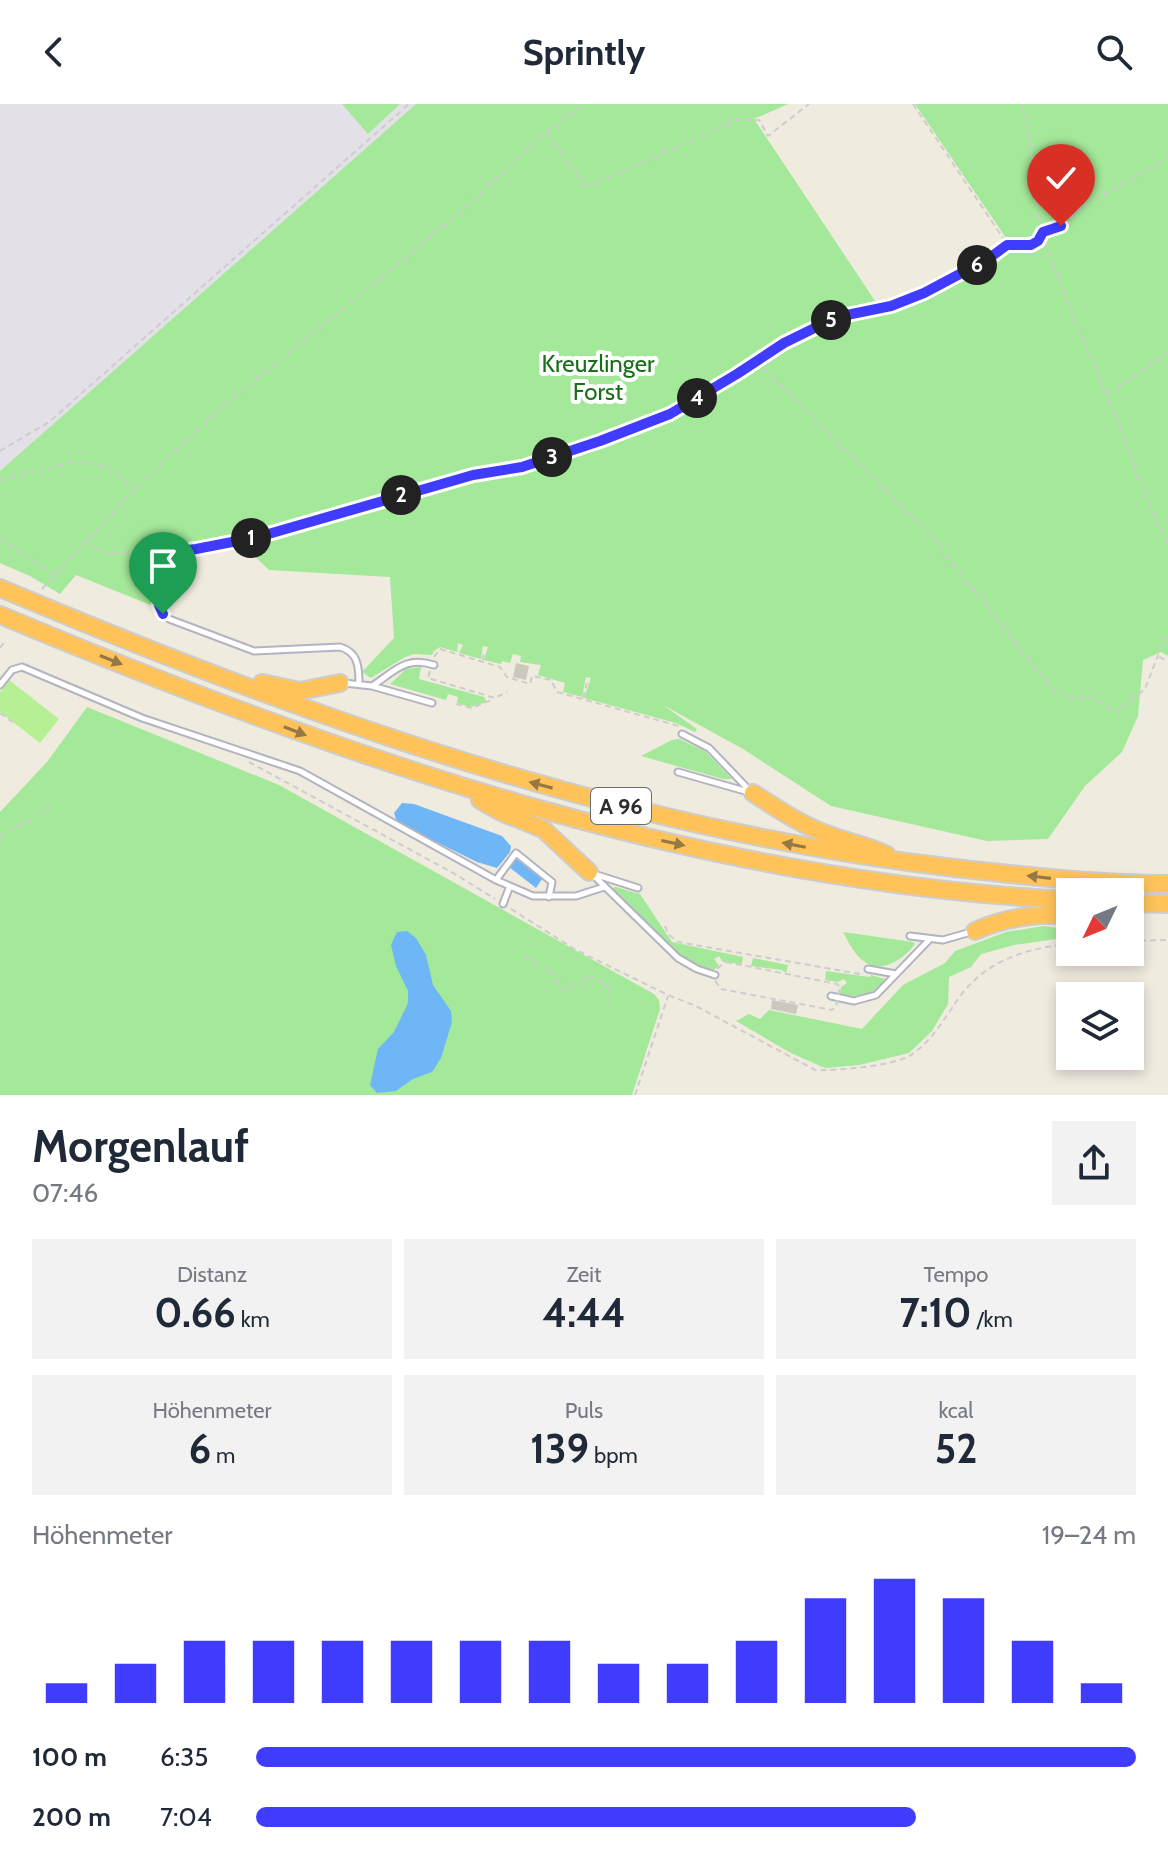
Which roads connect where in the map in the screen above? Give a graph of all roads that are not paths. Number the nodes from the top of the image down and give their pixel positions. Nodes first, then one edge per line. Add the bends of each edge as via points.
1 (157, 554) road end
2 (0, 588) edge
3 (0, 615) edge
4 (433, 665) road end
5 (211, 675) junction
6 (340, 683) joint
7 (359, 683) junction
8 (0, 685) edge
9 (372, 686) junction
10 (432, 703) dead end
11 (682, 734) road end
12 (678, 772) dead end
13 (462, 788) junction
14 (753, 793) junction
15 (899, 861) junction
16 (589, 872) junction
17 (496, 880) junction
18 (1168, 884) edge
19 (510, 886) junction
20 (604, 887) junction
21 (638, 888) dead end
22 (549, 897) junction
23 (1056, 899) edge
24 (503, 904) road end
25 (1168, 904) edge
26 (1144, 905) edge
27 (1056, 915) edge
28 (975, 931) joint
29 (910, 936) dead end
30 (929, 940) junction
31 (869, 973) road end
32 (715, 974) road end
33 (896, 974) junction
34 (834, 997) road end

1 - 7 lane via 159,605 169,619 254,651 349,649 355,655
2 - 5 highway, A 96
3 -> 13 highway, A 96 via 317,740
4 - 9 lane via 406,663
5 - 6 highway via 229,670 300,691
15 -> 5 highway, A 96 via 725,831 533,783
6 - 7 lane
7 - 9 lane
8 - 17 lane via 12,670 22,667 142,718 268,758
9 - 10 lane
11 - 14 lane via 709,748
12 - 14 lane
13 - 16 highway via 543,829
13 -> 23 highway, A 96 via 658,840 798,869
14 - 15 highway via 810,827
18 -> 15 highway, A 96 via 1053,879
16 - 20 lane
16 - 21 lane
17 - 19 lane
17 - 22 lane via 516,853 552,882
19 - 22 lane
19 - 24 lane
20 - 22 lane
20 - 32 lane via 678,958
25 - 26 highway
27 - 28 highway via 1003,920
28 - 30 lane
29 - 30 lane
30 - 33 lane
31 - 33 lane
33 - 34 lane via 869,998

